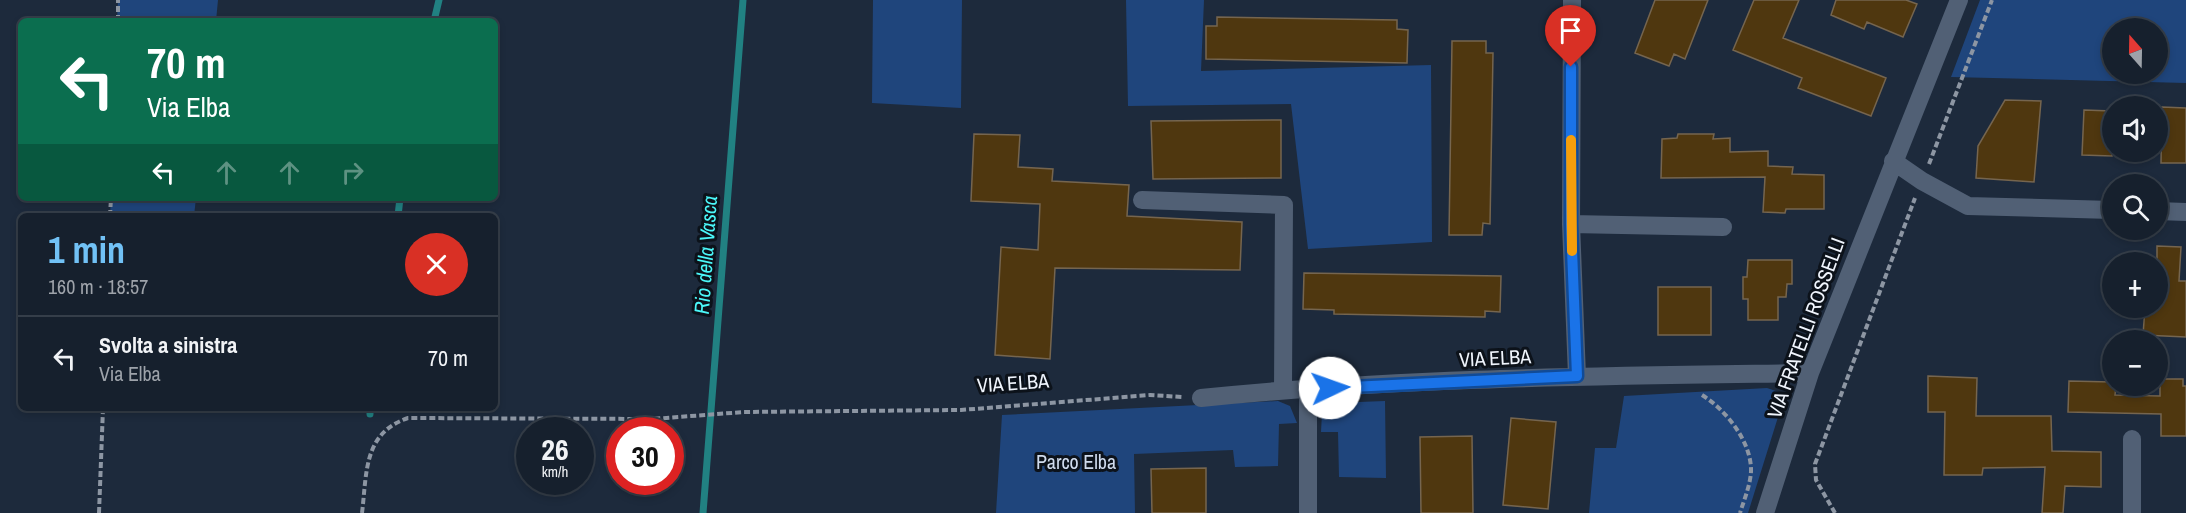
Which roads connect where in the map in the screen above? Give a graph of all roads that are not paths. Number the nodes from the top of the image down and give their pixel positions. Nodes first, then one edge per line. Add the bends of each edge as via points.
1 (1572, 0) edge
2 (1959, 0) edge
3 (1893, 161) junction
4 (1142, 200) dead end
5 (2102, 210) edge
6 (2168, 211) edge
7 (2186, 212) edge
8 (1571, 224) junction
9 (1723, 227) dead end
10 (1810, 373) junction
11 (1577, 376) junction
12 (1308, 389) junction
13 (1283, 390) junction
14 (1201, 398) road end
15 (2132, 439) dead end
16 (1308, 513) edge
17 (1765, 513) edge
18 (2132, 513) edge

1 - 8 street
2 - 3 street, VIA FRATELLI ROSSELLI
3 - 5 street via 1968,206
3 - 10 street, VIA FRATELLI ROSSELLI
4 - 13 street via 1284,205
6 - 7 street
8 - 9 street
8 - 11 street
10 - 11 street, VIA ELBA
10 - 17 street, VIA FRATELLI ROSSELLI
11 - 12 street, VIA ELBA
12 - 13 street, VIA ELBA
12 - 16 street
13 - 14 street, VIA ELBA
15 - 18 street

